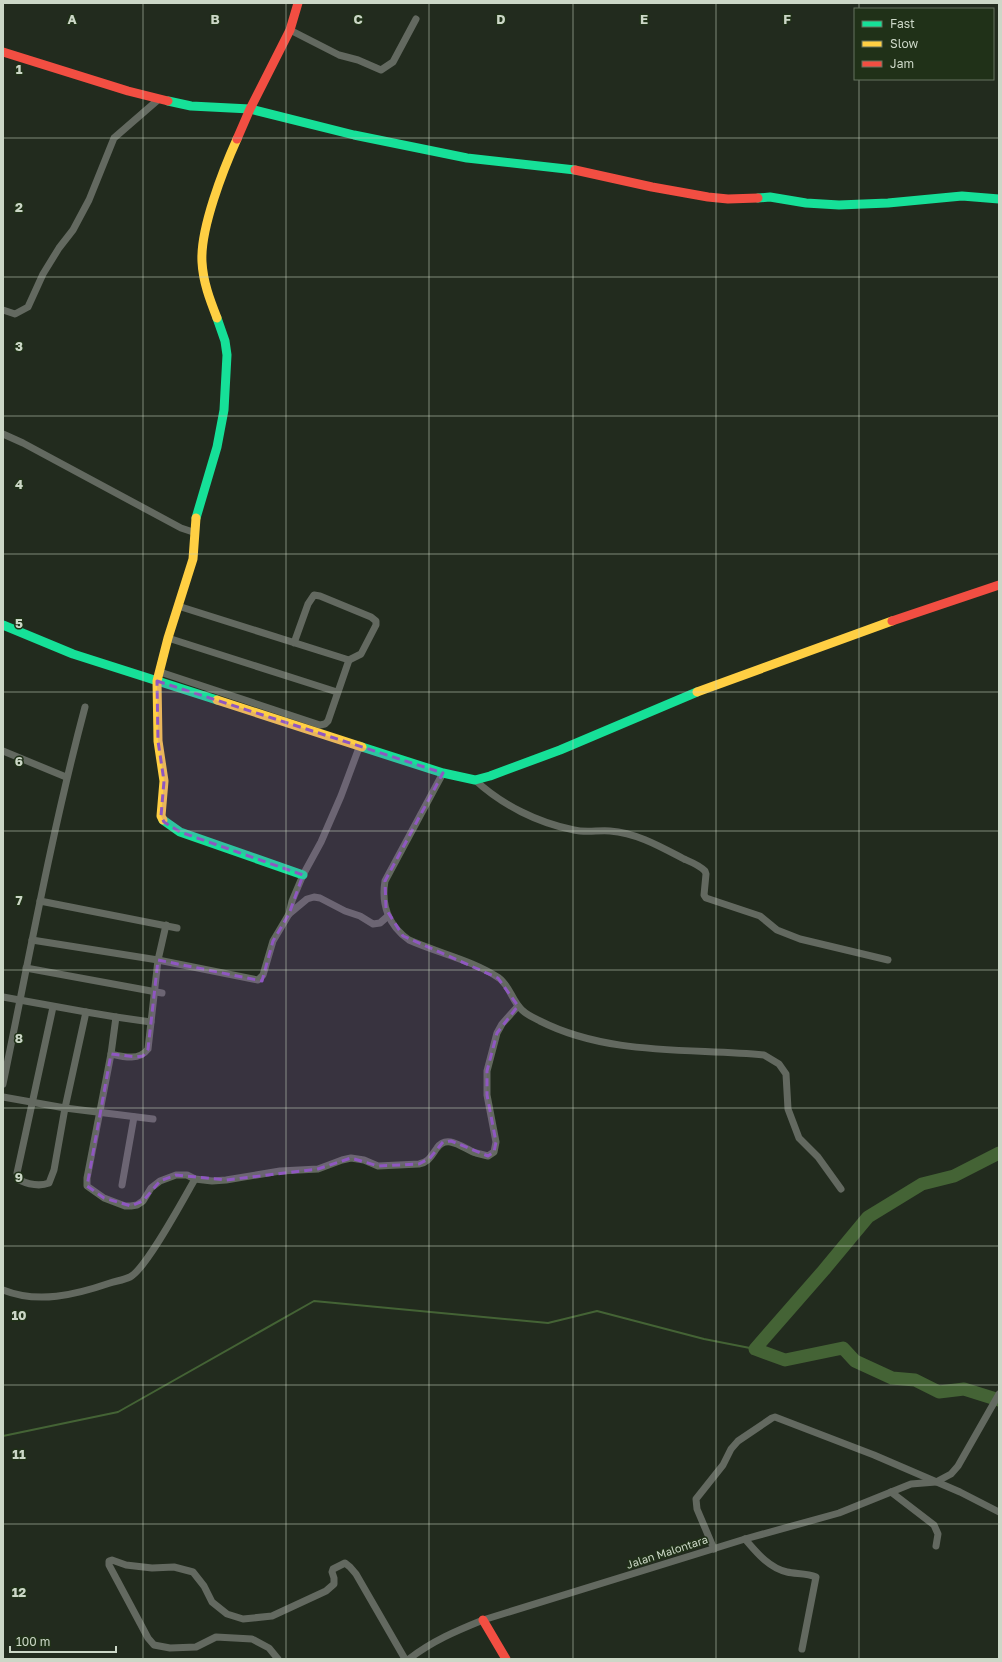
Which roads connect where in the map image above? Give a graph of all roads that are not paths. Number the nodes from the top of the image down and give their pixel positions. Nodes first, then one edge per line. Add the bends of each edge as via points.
1 (298, 3) edge
2 (416, 19) dead end
3 (290, 30) junction
4 (3, 52) edge
5 (159, 99) junction
6 (250, 109) junction
7 (999, 199) edge
8 (3, 310) edge
9 (3, 434) edge
10 (194, 532) junction
11 (999, 585) edge
12 (178, 606) junction
13 (3, 625) edge
14 (168, 638) junction
15 (294, 643) junction
16 (349, 660) junction
17 (160, 672) junction
18 (157, 681) junction
19 (337, 692) junction
20 (85, 707) dead end
21 (360, 745) junction
22 (3, 751) edge
23 (443, 773) junction
24 (66, 777) junction
25 (475, 780) junction
26 (303, 875) junction
27 (40, 901) junction
28 (289, 914) junction
29 (388, 916) junction
30 (166, 925) junction
31 (177, 928) dead end
32 (32, 940) junction
33 (158, 960) junction
34 (888, 960) dead end
35 (26, 968) junction
36 (154, 992) junction
37 (162, 993) dead end
38 (3, 997) edge
39 (20, 1000) junction
40 (518, 1006) junction
41 (53, 1007) junction
42 (86, 1012) junction
43 (116, 1017) junction
44 (151, 1022) junction
45 (111, 1054) junction
46 (3, 1084) edge
47 (3, 1097) edge
48 (32, 1102) junction
49 (65, 1108) junction
50 (99, 1112) junction
51 (134, 1117) junction
52 (153, 1119) dead end
53 (196, 1179) junction
54 (122, 1185) dead end
55 (841, 1189) dead end
56 (3, 1290) edge
57 (999, 1394) edge
58 (936, 1482) junction
59 (891, 1492) junction
60 (999, 1512) edge
61 (745, 1539) junction
62 (936, 1546) dead end
63 (714, 1549) junction
64 (483, 1620) junction
65 (802, 1649) dead end
66 (278, 1659) edge
67 (405, 1659) edge
68 (409, 1659) edge
69 (506, 1659) edge

1 - 3 street
2 - 3 street via 393,62 382,70 358,60 342,57
3 - 6 street
4 - 5 street
5 - 6 street via 191,106
5 - 8 street via 114,138 89,200 73,230 43,274 28,307 15,314
6 - 7 street via 347,133 467,158 565,168 652,188 715,198 770,197 840,205 962,196
6 - 10 street via 222,176 202,244 206,288 225,340 227,355 224,410 217,447 195,520
9 - 10 street via 181,528
10 - 12 street via 195,550
11 - 25 street via 682,697 560,750
12 - 14 street
12 - 15 street
13 - 18 street via 73,654
14 - 17 street
14 - 19 street
15 - 16 street
15 - 16 street via 310,601 314,596 320,596 376,621 361,654
16 - 19 street
17 - 18 street
17 - 19 street via 320,725 328,721
18 - 21 street
18 - 26 street via 158,741 164,781 161,816 164,822 180,832
20 - 24 street
21 - 23 street
21 - 26 street via 321,842
22 - 24 street
23 - 25 street
23 - 29 street via 385,881
24 - 27 street
25 - 34 street via 494,796 543,821 585,832 610,831 656,844 705,871 706,898 760,916 777,930 800,939
26 - 28 street
27 - 30 street
27 - 32 street
28 - 29 street via 307,899 314,897 373,924 380,923
28 - 33 street via 273,941 263,975 258,980
29 - 40 street via 409,940 478,967 498,978 506,985
30 - 31 street
30 - 33 street
32 - 33 street
32 - 35 street
33 - 36 street
35 - 36 street
35 - 39 street
36 - 37 street
36 - 44 street
38 - 39 street
39 - 41 street
39 - 46 street
40 - 53 street via 497,1033 487,1071 487,1094 496,1142 494,1152 488,1156 451,1141 438,1146 426,1163 378,1166 351,1158 318,1169 280,1171 226,1180
40 - 55 street via 541,1022 575,1035 598,1040 643,1047 764,1055 779,1064 786,1074 788,1109 799,1138 818,1157
41 - 42 street
41 - 48 street
42 - 43 street
42 - 49 street
43 - 44 street
43 - 45 street
44 - 45 street via 148,1049 143,1056
45 - 50 street
47 - 48 street
48 - 49 street
48 - 49 street via 17,1172 19,1180 25,1183 43,1186 49,1183
49 - 50 street
50 - 51 street
50 - 53 street via 87,1186 104,1198 125,1206 138,1205 160,1181 187,1174
51 - 52 street
51 - 54 street
53 - 56 street via 144,1263 130,1277 94,1289 50,1298 17,1296
57 - 58 street via 958,1466 951,1474
58 - 59 street, Jalan Malontara via 911,1484
58 - 60 street
58 - 63 street via 834,1439 772,1418 738,1441 696,1499 697,1509
59 - 61 street, Jalan Malontara via 839,1513
59 - 62 street via 936,1528
61 - 63 street, Jalan Malontara
61 - 65 street via 762,1559 778,1569 816,1577
63 - 64 street, Jalan Malontara
64 - 68 street, Jalan Malontara via 432,1643
64 - 69 street
66 - 67 street via 269,1648 252,1639 216,1638 196,1647 170,1648 154,1645 109,1561 152,1568 174,1567 193,1572 212,1602 227,1614 243,1619 272,1616 326,1591 334,1584 333,1569 345,1563 356,1574

